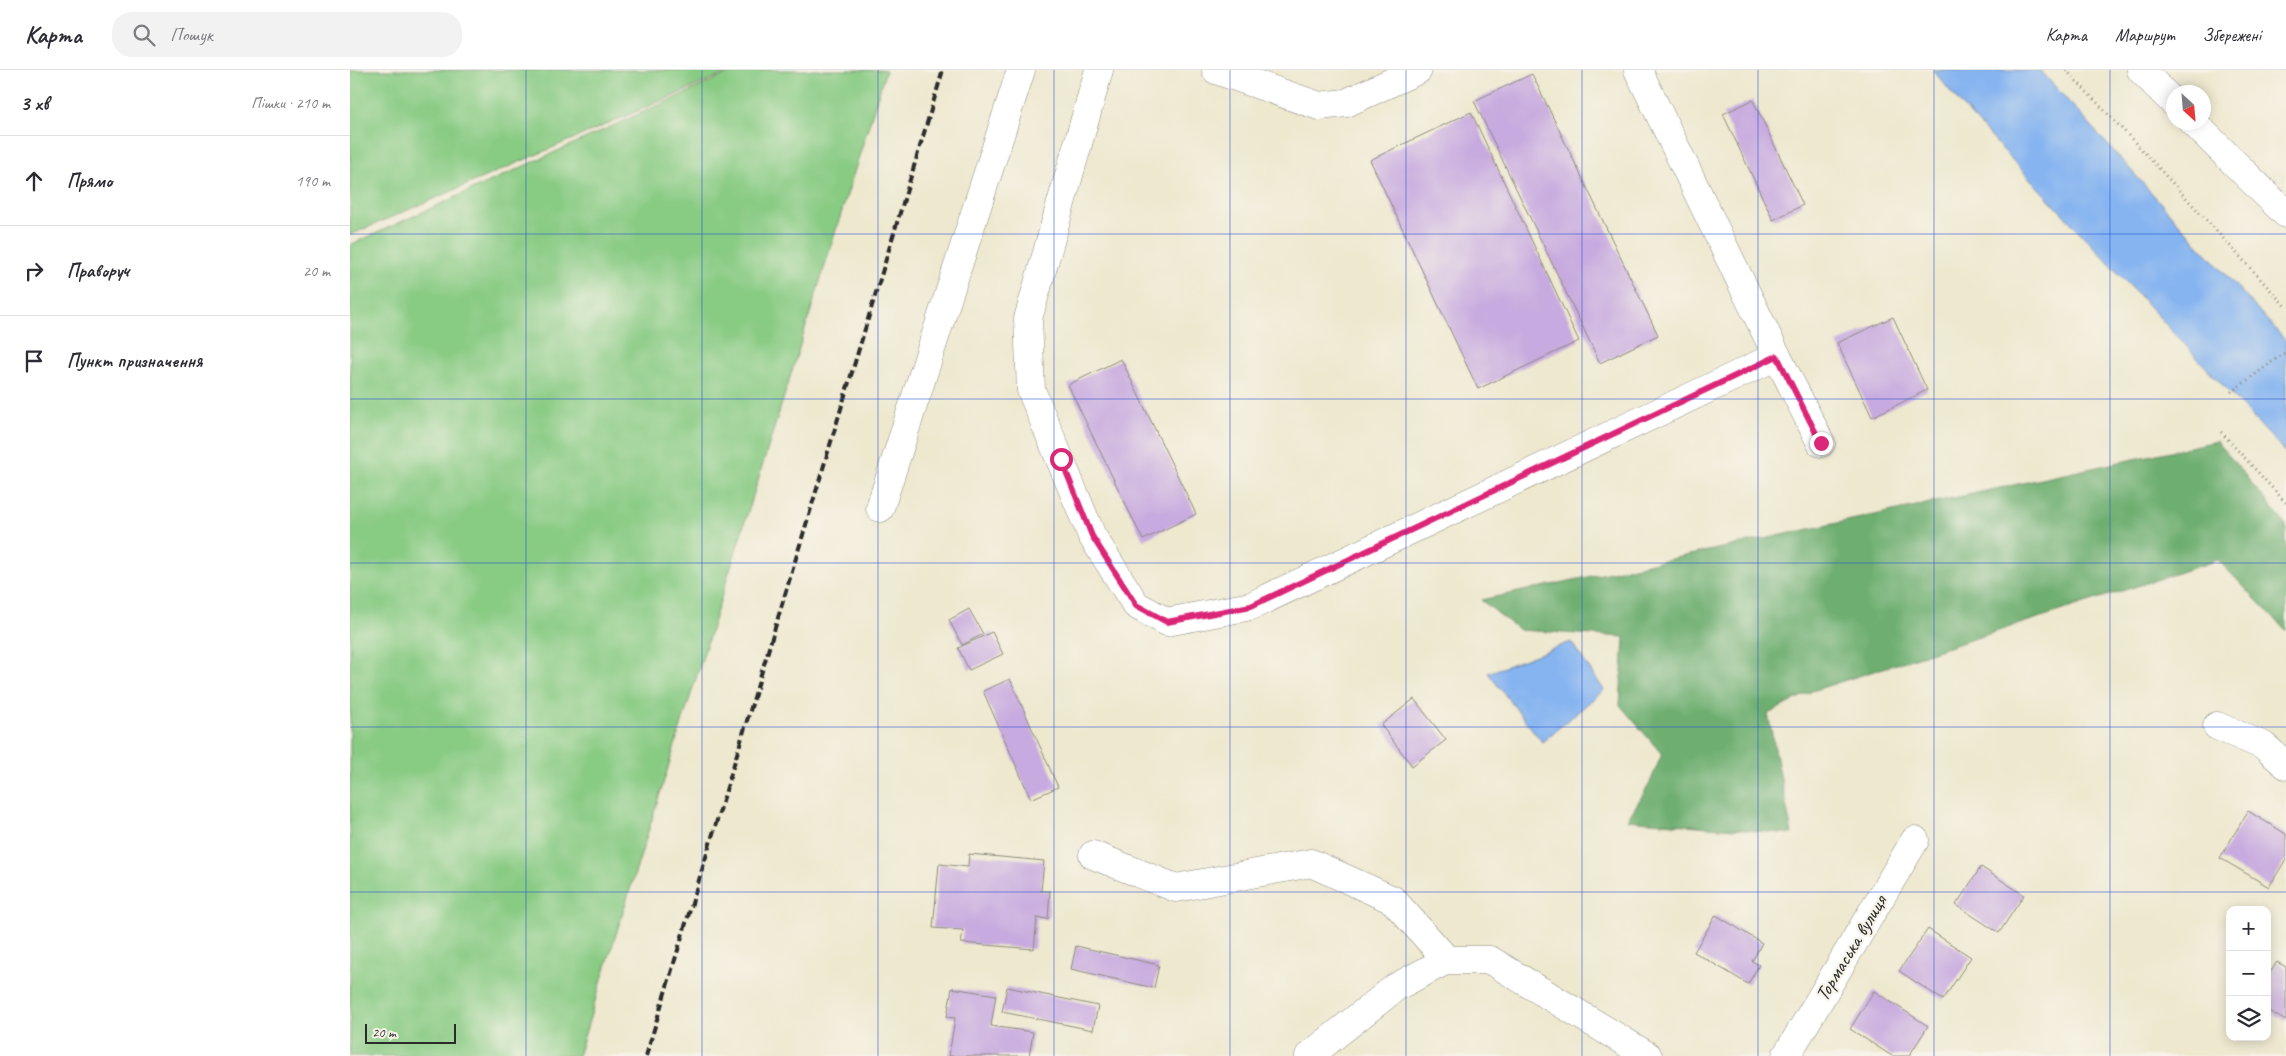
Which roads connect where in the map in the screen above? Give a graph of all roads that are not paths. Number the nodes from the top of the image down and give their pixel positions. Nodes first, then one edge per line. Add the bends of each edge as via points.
1 (1021, 70) edge
2 (1099, 70) edge
3 (1216, 70) edge
4 (1418, 70) edge
5 (1638, 70) edge
6 (2141, 70) edge
7 (2166, 95) edge
8 (2201, 130) edge
9 (2286, 214) edge
10 (1777, 356) junction
11 (1821, 443) dead end
12 (880, 508) dead end
13 (2217, 726) dead end
14 (2286, 765) edge
15 (1915, 840) dead end
16 (1093, 855) dead end
17 (1447, 960) junction
18 (1309, 1056) edge
19 (1648, 1056) edge
20 (1786, 1056) edge

1 - 12 street
2 - 10 street via 1028,319 1031,390 1092,536 1136,605 1167,622 1251,606
3 - 4 street via 1319,106 1346,103
5 - 10 street
6 - 7 street
8 - 9 street
10 - 11 street
13 - 14 street via 2264,746
15 - 20 street, Тормаська вулиця
16 - 17 street via 1176,888 1311,863 1393,900
17 - 18 street via 1396,987
17 - 19 street via 1490,960

